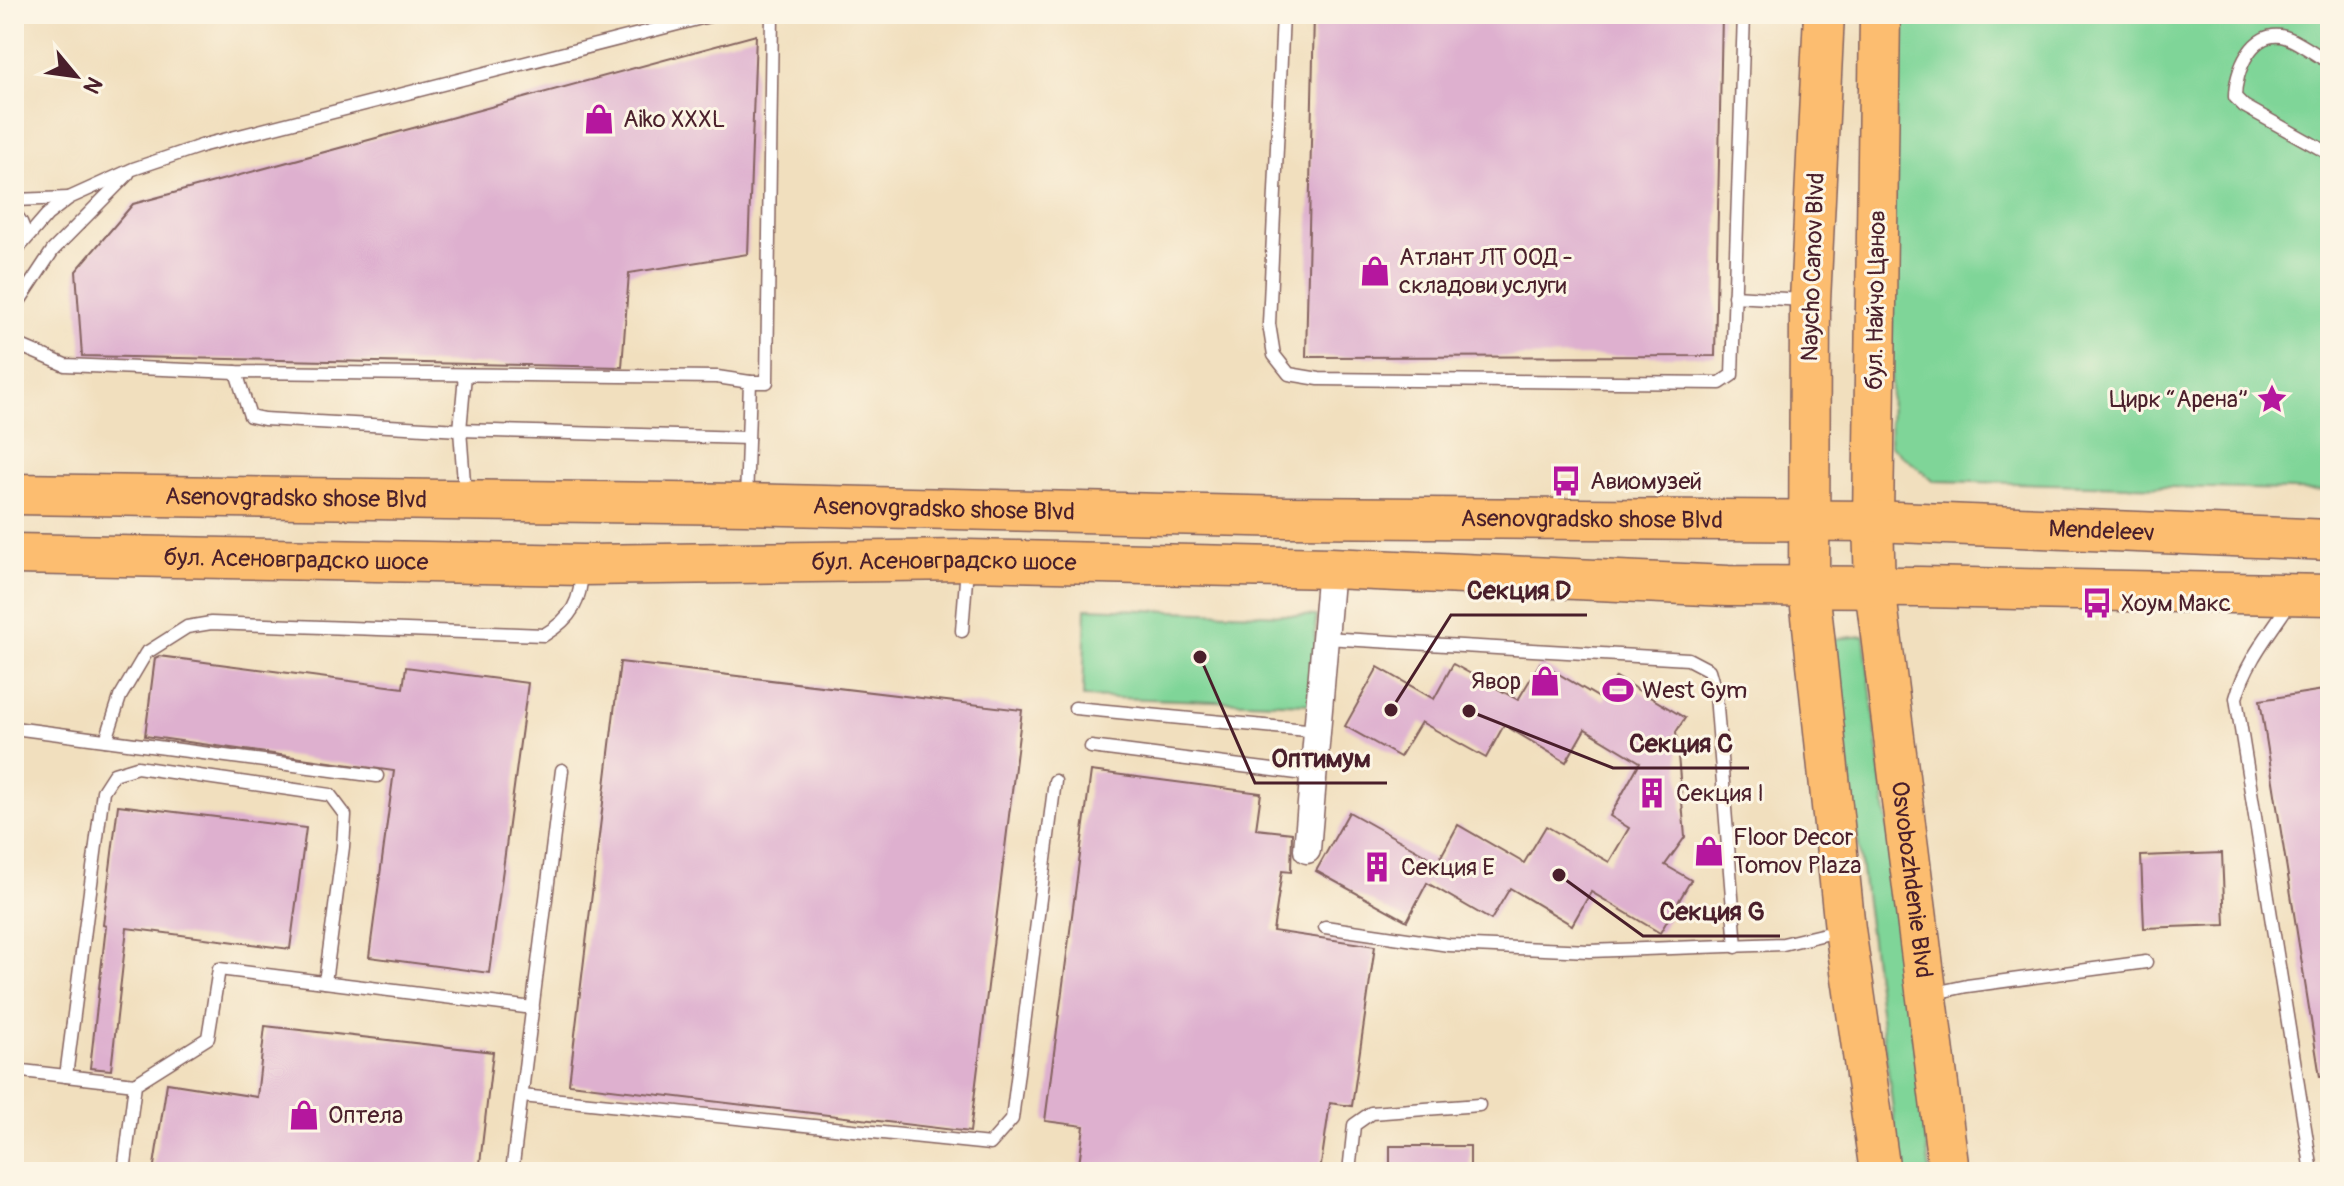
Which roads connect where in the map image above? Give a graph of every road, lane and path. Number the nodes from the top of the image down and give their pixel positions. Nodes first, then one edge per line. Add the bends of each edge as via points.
1 (717, 14) edge
2 (772, 14) edge
3 (1283, 14) edge
4 (1744, 14) edge
5 (1824, 14) edge
6 (1880, 14) edge
7 (2330, 63) edge
8 (2330, 154) edge
9 (133, 169) junction
10 (69, 198) junction
11 (14, 200) edge
12 (14, 212) edge
13 (27, 236) junction
14 (14, 253) edge
15 (1734, 296) junction
16 (1810, 301) junction
17 (14, 309) edge
18 (14, 343) edge
19 (236, 372) junction
20 (465, 375) junction
21 (750, 382) junction
22 (460, 430) junction
23 (748, 438) junction
24 (14, 494) edge
25 (465, 500) junction
26 (745, 504) junction
27 (1810, 520) junction
28 (1873, 521) junction
29 (2330, 540) edge
30 (14, 554) edge
31 (967, 560) junction
32 (583, 565) junction
33 (1331, 568) junction
34 (1875, 587) junction
35 (1809, 588) junction
36 (2312, 595) edge
37 (962, 631) dead end
38 (1325, 638) junction
39 (1075, 708) dead end
40 (14, 728) edge
41 (1317, 731) junction
42 (106, 740) junction
43 (1091, 747) dead end
44 (562, 770) dead end
45 (1313, 775) junction
46 (377, 776) dead end
47 (1055, 781) dead end
48 (1307, 850) dead end
49 (1325, 927) dead end
50 (1845, 929) junction
51 (1736, 947) junction
52 (2146, 962) dead end
53 (325, 982) junction
54 (1927, 995) junction
55 (533, 1008) junction
56 (14, 1070) edge
57 (66, 1076) junction
58 (135, 1084) junction
59 (522, 1096) junction
60 (1479, 1105) dead end
61 (124, 1172) edge
62 (512, 1172) edge
63 (1349, 1172) edge
64 (1880, 1172) edge
65 (1949, 1172) edge
66 (2312, 1172) edge

1 - 9 lane via 204,145
2 - 21 lane via 767,382
3 - 15 lane via 1269,324 1274,355 1289,374 1319,379 1720,383 1732,375
4 - 15 lane
5 - 16 main road, Naycho Canov Blvd
6 - 28 main road, бул. Найчо Цанов
7 - 8 lane via 2284,37 2267,38 2251,47 2235,84 2235,97 2244,106
9 - 10 lane
9 - 17 lane via 53,250
10 - 11 lane
10 - 13 lane
12 - 13 lane
13 - 14 lane
15 - 16 lane
16 - 27 main road, Naycho Canov Blvd
18 - 19 lane via 65,365
19 - 20 lane
19 - 22 lane via 250,416
20 - 21 lane via 717,377
20 - 22 lane
21 - 23 lane
22 - 23 lane
22 - 25 lane
23 - 26 lane
24 - 25 main road, Asenovgradsko shose Blvd
25 - 26 main road, Asenovgradsko shose Blvd
26 - 27 main road, Asenovgradsko shose Blvd via 1287,517
27 - 28 main road, Asenovgradsko shose Blvd
27 - 35 main road
28 - 29 main road, Mendeleev
28 - 34 main road, бул. Найчо Цанов
30 - 32 main road, бул. Асеновградско шосе
31 - 32 main road, бул. Асеновградско шосе
31 - 33 main road, бул. Асеновградско шосе
31 - 37 lane
32 - 42 lane via 581,592 572,611 544,635 211,623 187,627 146,653 120,697
33 - 35 main road, бул. Асеновградско шосе
33 - 38 street
34 - 35 main road, бул. Асеновградско шосе
34 - 36 main road
34 - 54 main road, Osvobozhdenie Blvd
35 - 50 main road
36 - 66 lane via 2255,653 2236,698
38 - 41 street
38 - 51 lane via 1688,659 1709,670 1716,695
39 - 41 lane
40 - 42 lane
41 - 45 street
42 - 46 lane
43 - 45 lane
44 - 55 lane
45 - 48 street
47 - 59 lane via 1012,1119 990,1144
49 - 51 lane via 1465,946 1589,951
50 - 51 lane via 1783,944
50 - 64 main road
52 - 54 lane
53 - 55 lane
53 - 57 lane via 345,815 330,795 137,767 114,774 103,791
53 - 58 lane via 219,969 208,1038
54 - 65 main road, Osvobozhdenie Blvd
55 - 59 lane
56 - 57 lane
57 - 58 lane
58 - 61 lane
59 - 62 lane
60 - 63 lane via 1371,1113 1354,1125

